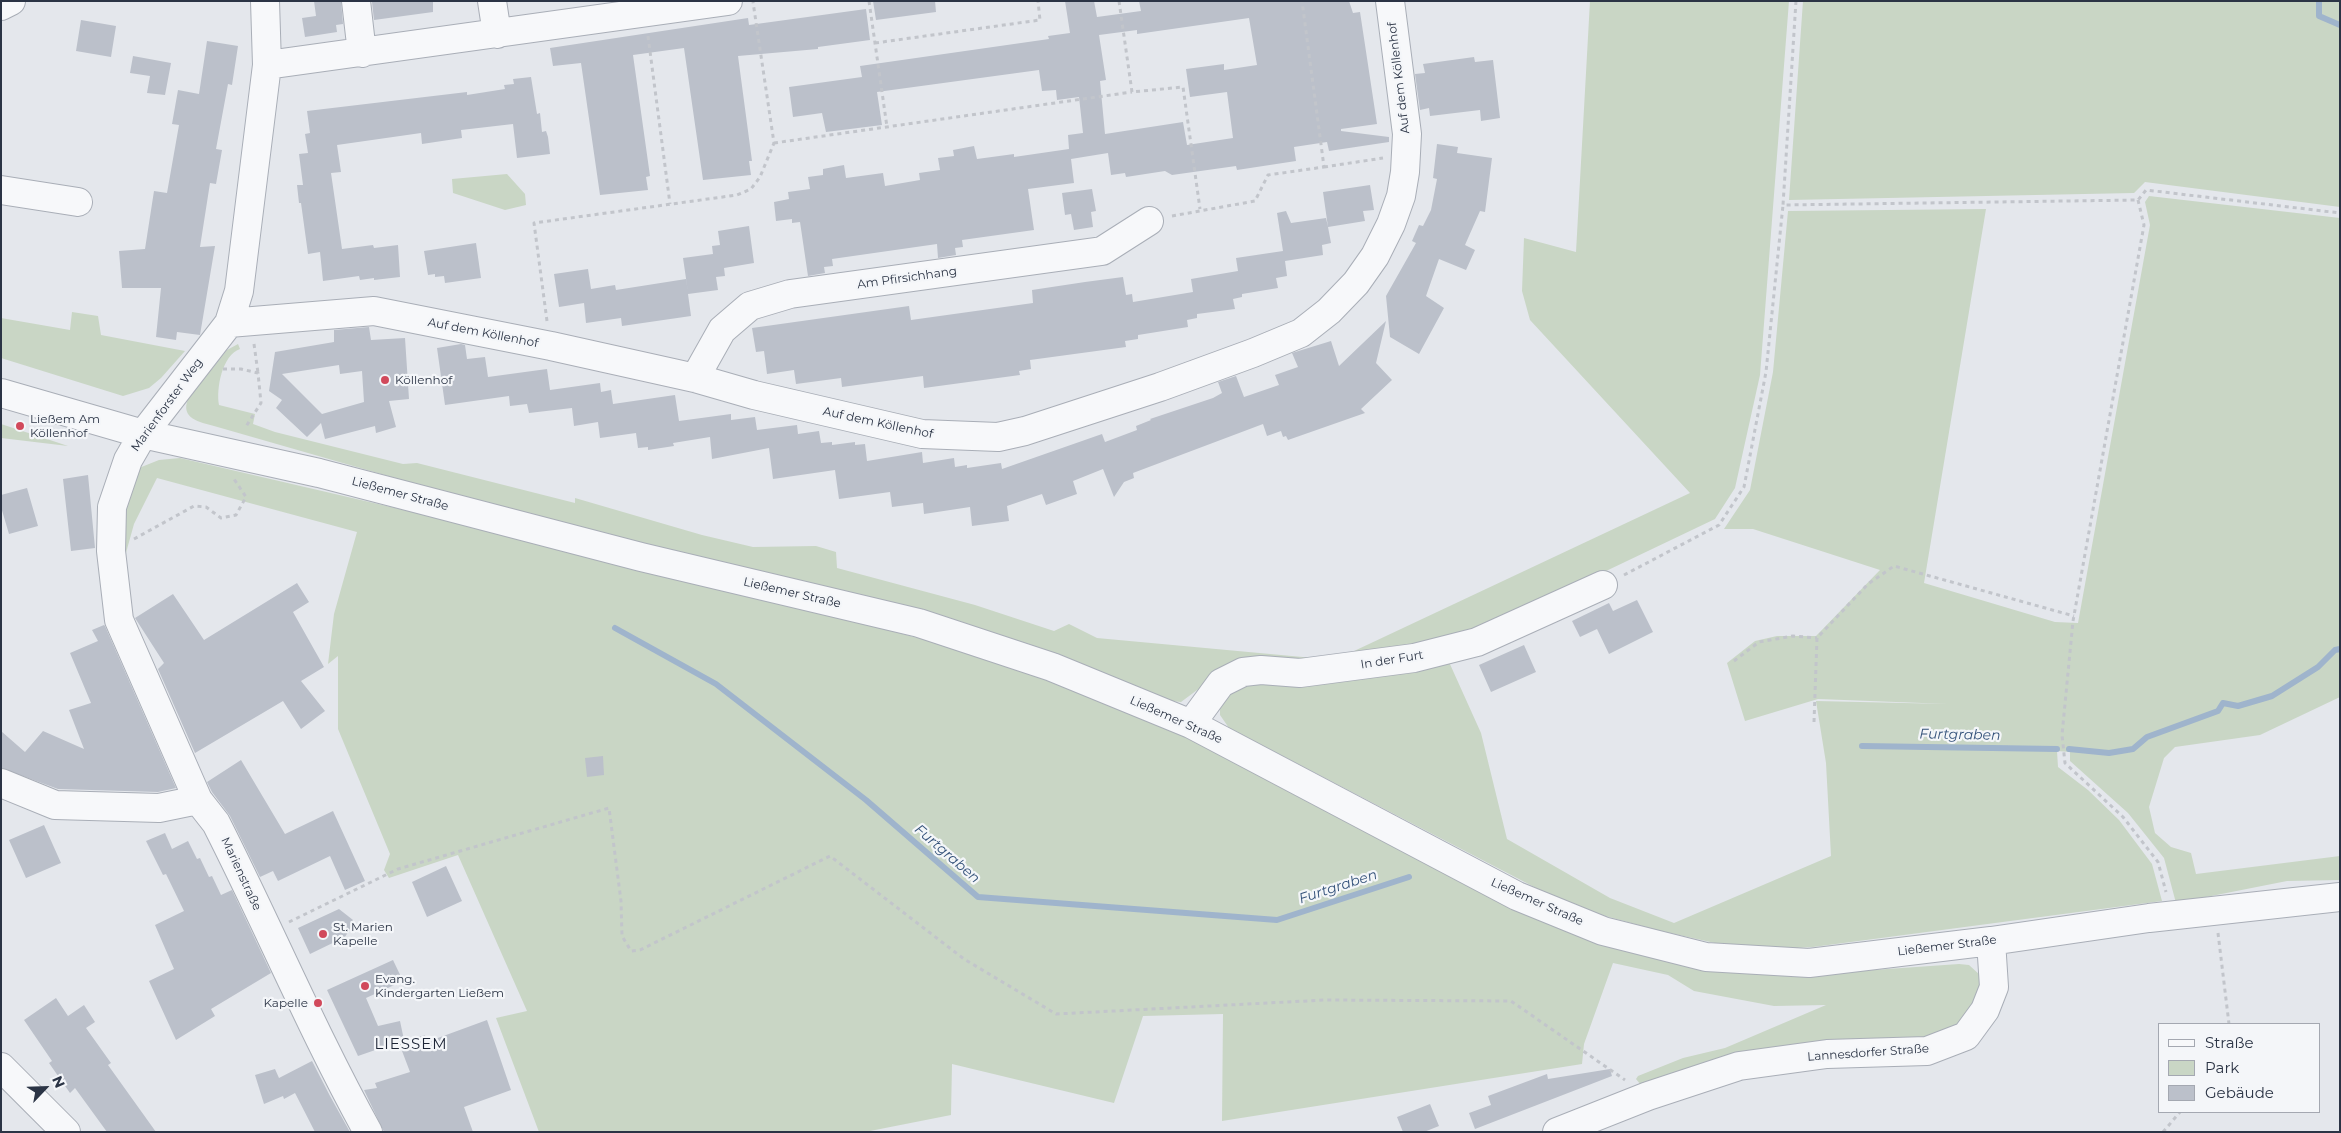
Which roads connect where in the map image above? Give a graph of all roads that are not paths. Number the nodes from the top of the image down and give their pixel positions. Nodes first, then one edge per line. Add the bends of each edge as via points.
1 (12, 1) edge
2 (264, 1) edge
3 (356, 1) edge
4 (492, 1) edge
5 (728, 1) edge
6 (1390, 1) edge
7 (723, 2) edge
8 (1, 6) edge
9 (647, 8) edge
10 (571, 12) edge
11 (497, 34) junction
12 (362, 53) junction
13 (267, 65) junction
14 (1, 190) edge
15 (78, 202) dead end
16 (1149, 221) road end
17 (228, 323) junction
18 (695, 378) junction
19 (1, 394) edge
20 (143, 434) junction
21 (1603, 585) road end
22 (1191, 724) junction
23 (1, 783) edge
24 (198, 800) junction
25 (2340, 896) edge
26 (1991, 940) junction
27 (1, 1067) edge
28 (66, 1132) edge
29 (368, 1132) edge
30 (1556, 1132) edge

1 - 8 street
2 - 13 street, Marienforster Weg
3 - 12 street
4 - 11 street
5 - 7 street
6 - 18 street, Auf dem Köllenhof via 1407,134 1401,196 1375,256 1329,311 1301,333 1170,384 998,437 922,434
7 - 9 street
9 - 10 street
10 - 11 street
11 - 12 street
12 - 13 street
13 - 17 street, Marienforster Weg via 239,291
14 - 15 street
16 - 18 street, Am Pfirsichhang via 1102,251 790,294 750,306 722,330
17 - 18 street, Auf dem Köllenhof via 374,312
17 - 20 street, Marienforster Weg
19 - 20 street, Ließemer Straße
20 - 22 street, Ließemer Straße via 318,473 641,557 919,623 1052,667
20 - 24 street, Marienforster Weg via 128,460 112,507 111,551 119,620
21 - 22 street, In der Furt via 1477,642 1414,658 1300,673 1243,672 1221,683
22 - 26 street, Ließemer Straße via 1517,896 1603,931 1706,957 1809,963
23 - 24 street via 55,805 159,808
24 - 29 street, Marienstraße via 216,822 342,1085
25 - 26 street, Ließemer Straße
26 - 30 street, Lannesdorfer Straße via 1994,987 1985,1010 1966,1036 1927,1051 1827,1054 1739,1066 1648,1096
27 - 28 street

